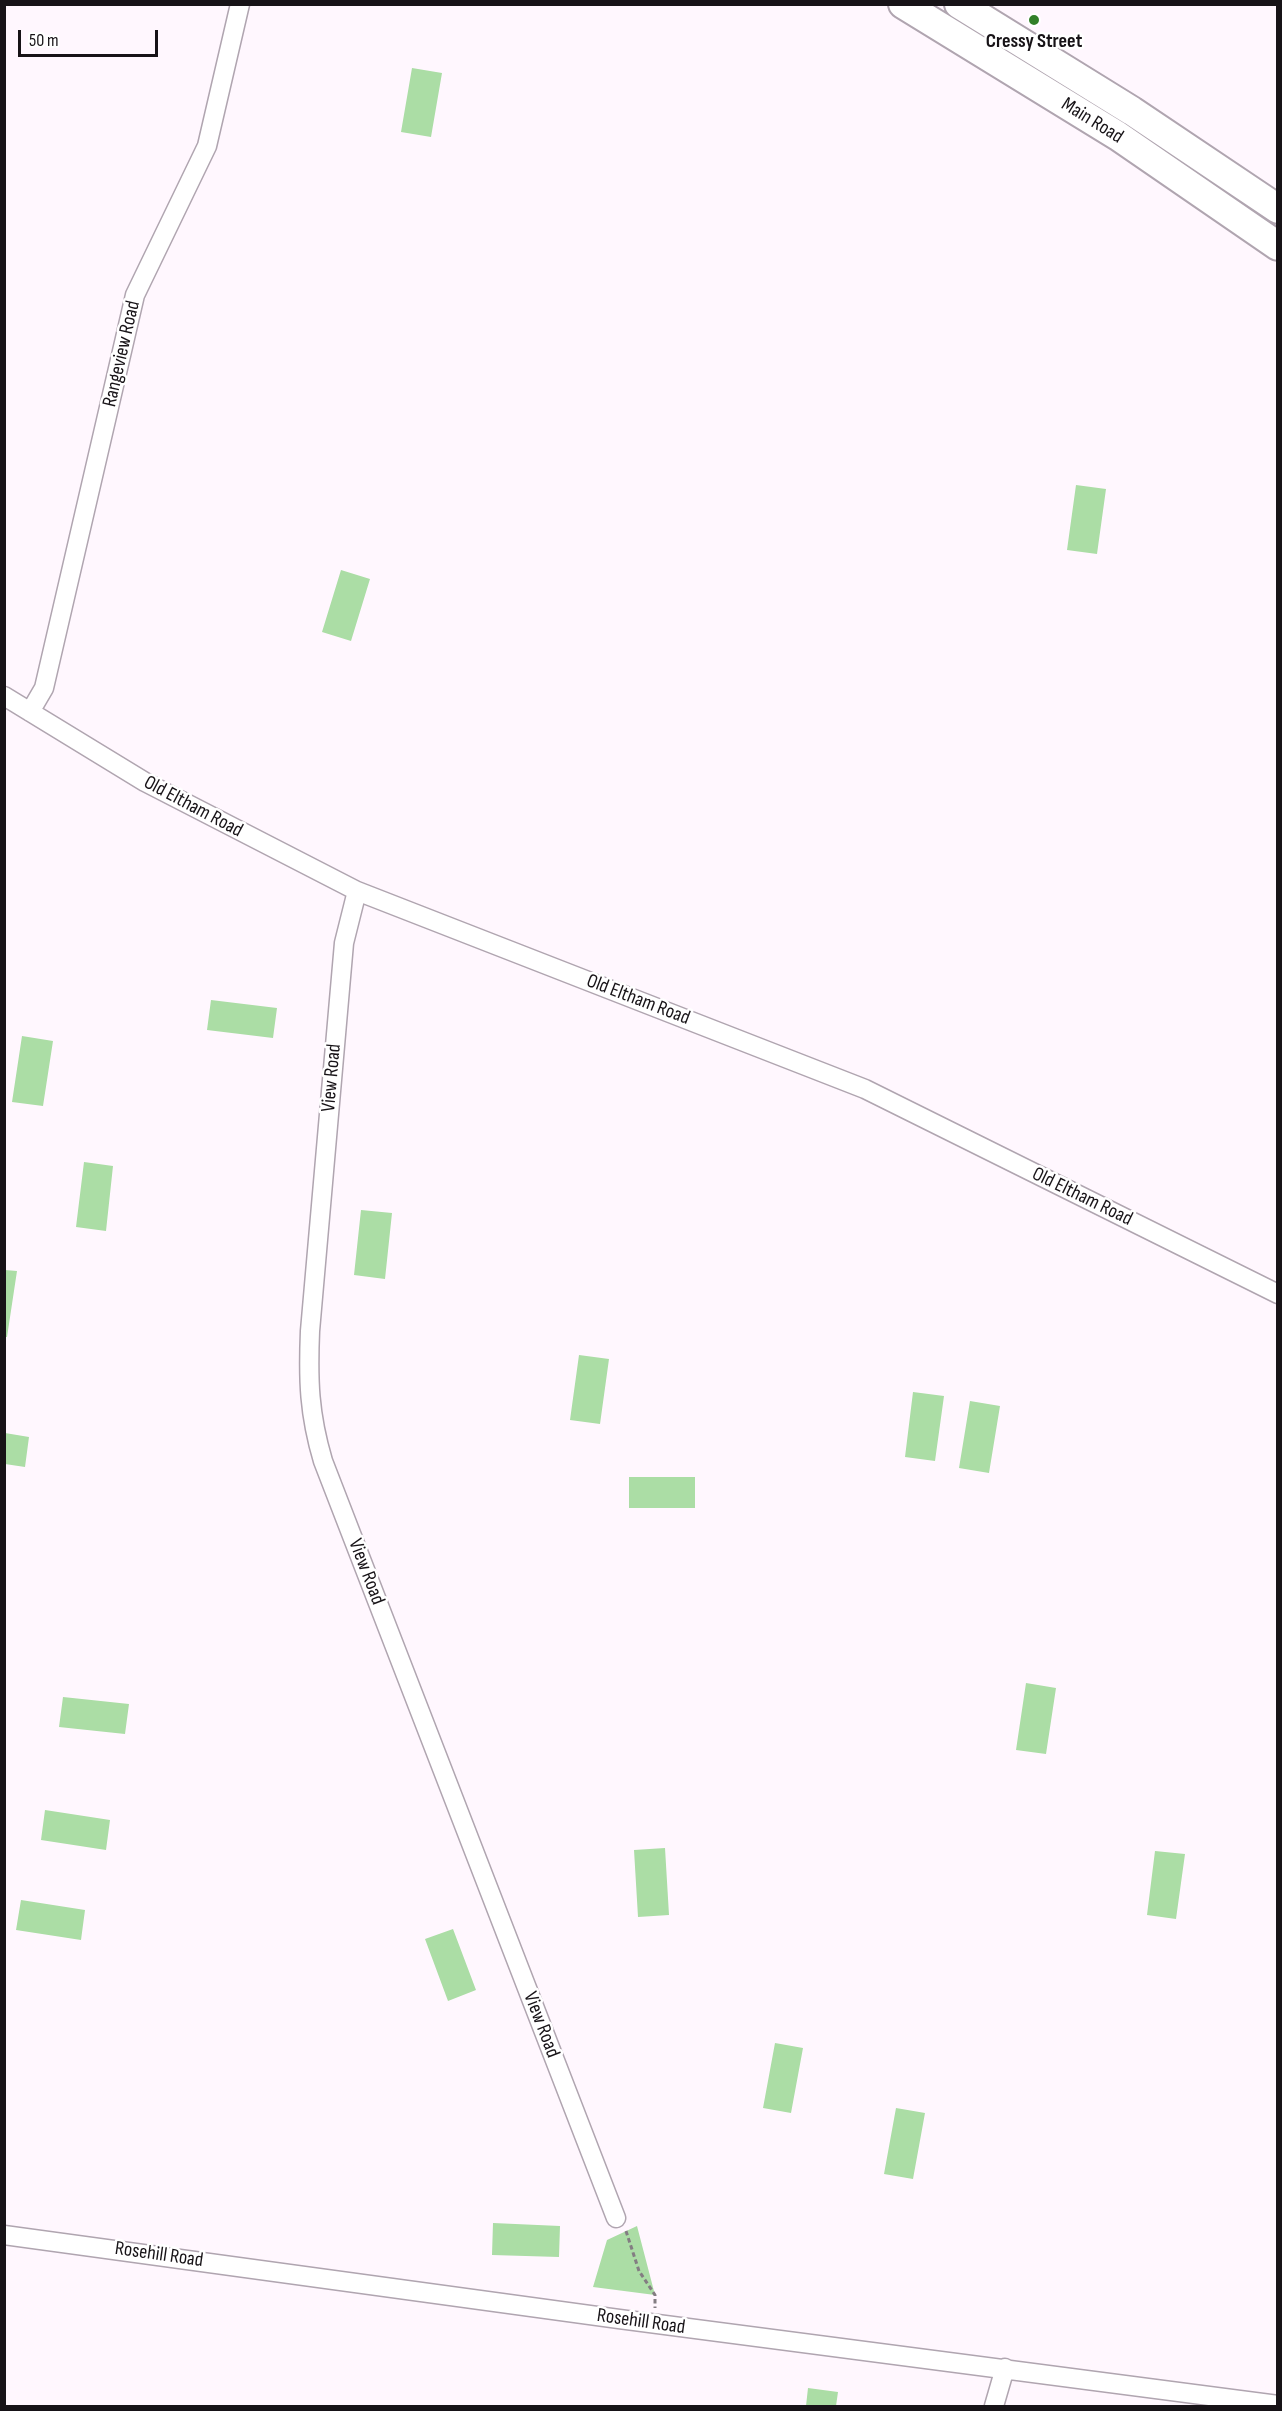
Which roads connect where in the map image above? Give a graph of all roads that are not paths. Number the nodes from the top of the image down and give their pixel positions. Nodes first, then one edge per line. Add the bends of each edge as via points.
1 (240, 4) edge
2 (903, 4) edge
3 (959, 4) edge
4 (1278, 209) edge
5 (1278, 246) edge
6 (4, 696) edge
7 (30, 712) junction
8 (357, 891) junction
9 (1278, 1294) edge
10 (616, 2218) road end
11 (4, 2235) edge
12 (1005, 2368) junction
13 (1278, 2405) edge
14 (994, 2406) edge

1 - 7 street, Rangeview Road via 207,146 135,295 44,688
2 - 5 main road, Main Road via 1118,136
3 - 4 main road, Main Road via 1132,111
6 - 7 street, Old Eltham Road
7 - 8 street, Old Eltham Road via 145,782
8 - 9 street, Old Eltham Road via 865,1089
8 - 10 street, View Road via 344,943 310,1331 312,1425
11 - 12 street, Rosehill Road
12 - 13 street, Rosehill Road
12 - 14 street

